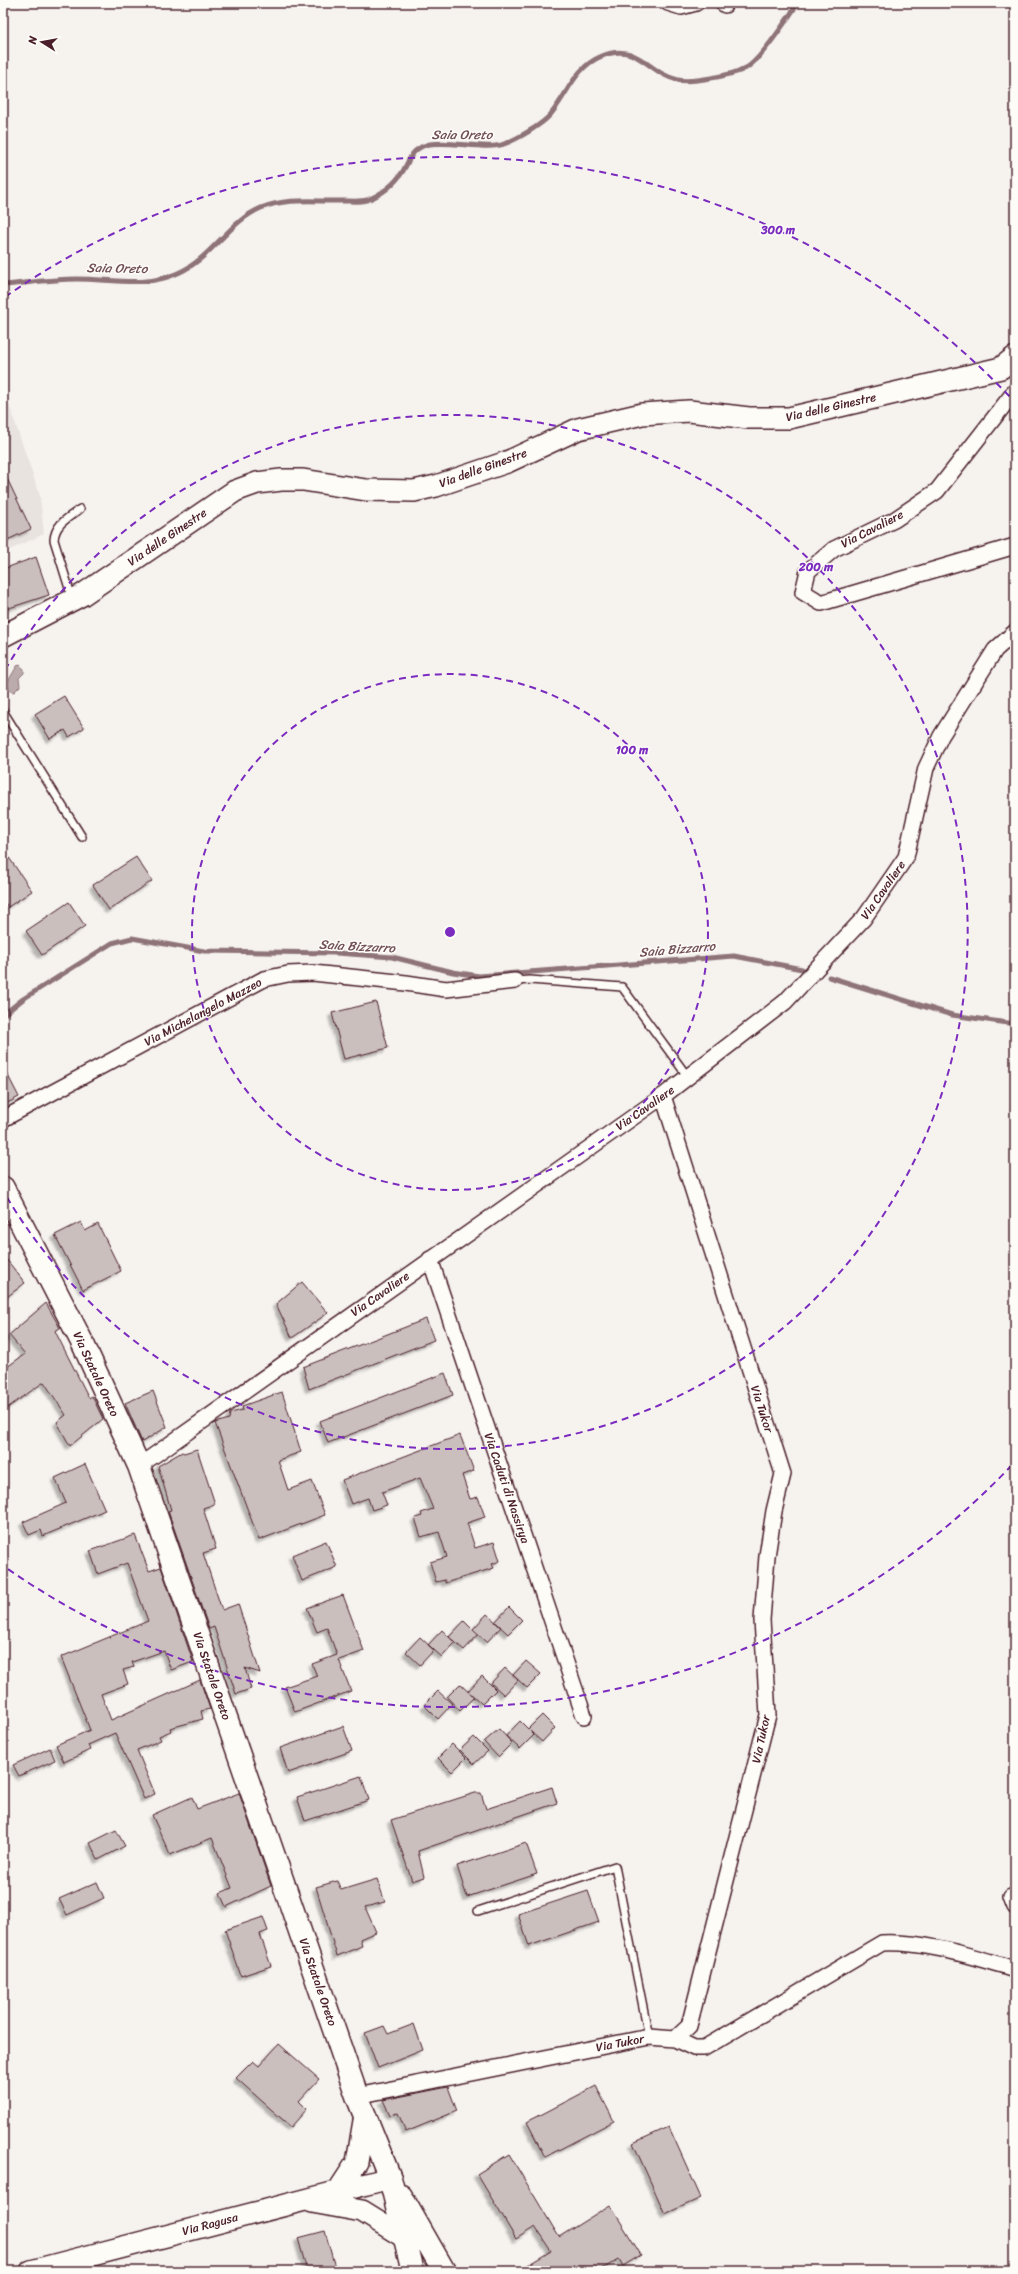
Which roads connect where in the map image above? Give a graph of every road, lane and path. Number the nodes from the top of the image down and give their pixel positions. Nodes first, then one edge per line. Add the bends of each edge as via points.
1 (668, 3) edge
2 (696, 3) edge
3 (1015, 357) edge
4 (1015, 391) edge
5 (80, 509) dead end
6 (1015, 546) edge
7 (73, 600) junction
8 (1014, 635) edge
9 (3, 636) edge
10 (3, 711) edge
11 (82, 837) dead end
12 (515, 981) joint
13 (688, 1077) junction
14 (663, 1096) junction
15 (3, 1119) edge
16 (3, 1188) edge
17 (430, 1259) junction
18 (139, 1466) junction
19 (584, 1716) dead end
20 (478, 1910) dead end
21 (1015, 1969) edge
22 (649, 2037) junction
23 (675, 2039) junction
24 (361, 2106) junction
25 (390, 2178) junction
26 (338, 2191) junction
27 (304, 2200) junction
28 (404, 2237) junction
29 (31, 2271) edge
30 (413, 2271) edge
31 (444, 2271) edge

1 - 2 street via 681,7
3 - 7 street, Via delle Ginestre via 1001,368 789,418 749,418 689,411 642,414 578,429 507,462 414,491 366,490 303,480 257,483 235,491
4 - 6 street, Via Cavaliere via 937,491 894,520 834,548 808,571 802,592 821,603
5 - 7 lane via 54,531 54,540
7 - 9 street, Via delle Ginestre
8 - 13 street, Via Cavaliere via 995,650 941,736 926,768 906,857 864,918 785,1002
10 - 11 lane
12 - 13 lane via 622,987
12 - 15 street, Via Michelangelo Mazzeo via 446,989 406,982 313,973 288,974 264,979
13 - 14 street, Via Cavaliere
14 - 17 street, Via Cavaliere
14 - 23 street, Via Tukor via 783,1474 767,1556 762,1620 768,1715 689,2026
16 - 18 main road, Via Statale Oreto via 83,1344
17 - 18 street, Via Cavaliere
17 - 19 street, Via Caduti di Nassirya
18 - 24 main road, Via Statale Oreto
20 - 22 lane via 615,1866
21 - 23 street via 963,1954 899,1942 882,1942 704,2048 694,2048
22 - 23 street, Via Tukor
22 - 24 street, Via Tukor
24 - 25 main road, Via Statale Oreto
24 - 26 street via 357,2162
25 - 26 street, Via Ragusa
25 - 28 main road
25 - 31 main road
26 - 27 street, Via Ragusa
27 - 28 street via 362,2211
27 - 29 street, Via Ragusa
28 - 30 main road

